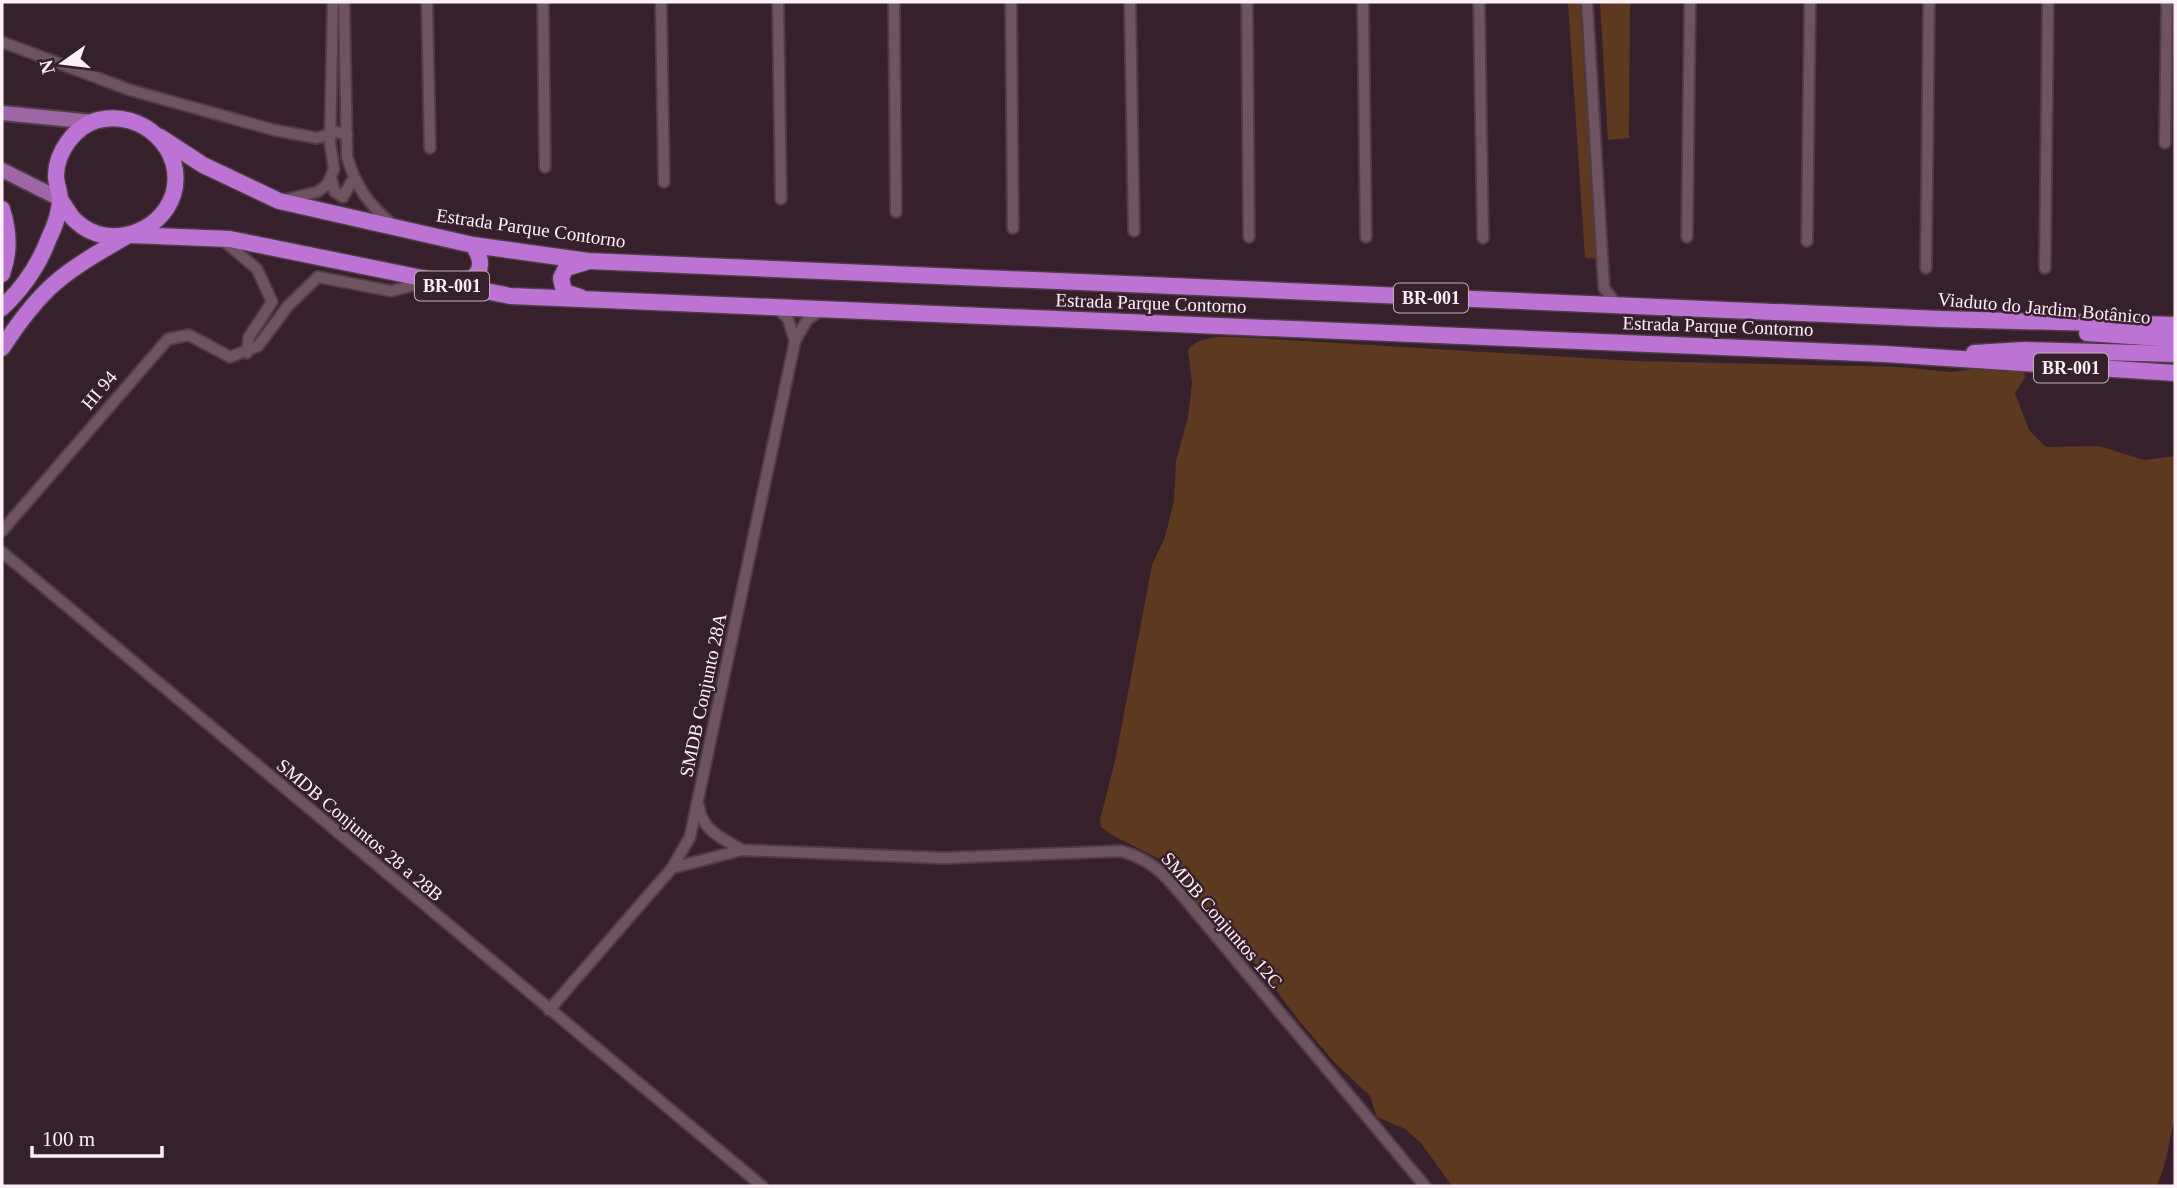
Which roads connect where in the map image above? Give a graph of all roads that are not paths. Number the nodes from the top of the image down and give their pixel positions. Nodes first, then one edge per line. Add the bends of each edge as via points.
1 (333, 2) edge
2 (344, 2) edge
3 (426, 2) edge
4 (543, 2) edge
5 (661, 2) edge
6 (778, 2) edge
7 (894, 2) edge
8 (1011, 2) edge
9 (1130, 2) edge
10 (1247, 2) edge
11 (1363, 2) edge
12 (1479, 2) edge
13 (1587, 2) edge
14 (1690, 2) edge
15 (1810, 2) edge
16 (1929, 2) edge
17 (2048, 2) edge
18 (2166, 2) edge
19 (2, 42) edge
20 (2, 113) edge
21 (93, 122) junction
22 (347, 134) junction
23 (331, 136) junction
24 (160, 137) junction
25 (2165, 143) dead end
26 (430, 148) dead end
27 (545, 167) dead end
28 (2, 170) edge
29 (331, 178) junction
30 (353, 179) junction
31 (664, 182) dead end
32 (782, 199) dead end
33 (60, 200) junction
34 (279, 201) junction
35 (2, 209) edge
36 (896, 212) dead end
37 (395, 227) junction
38 (1013, 229) dead end
39 (1134, 231) dead end
40 (129, 235) junction
41 (1249, 237) dead end
42 (1366, 237) dead end
43 (1688, 237) dead end
44 (220, 238) junction
45 (1483, 238) dead end
46 (1807, 241) dead end
47 (473, 245) junction
48 (588, 261) junction
49 (1926, 268) dead end
50 (2045, 268) dead end
51 (2, 274) edge
52 (431, 281) junction
53 (454, 286) junction
54 (1604, 288) junction
55 (589, 299) junction
56 (1593, 305) junction
57 (776, 306) junction
58 (1618, 306) junction
59 (2, 308) edge
60 (821, 310) junction
61 (1910, 317) junction
62 (2175, 325) edge
63 (2175, 340) edge
64 (795, 341) junction
65 (2, 348) edge
66 (247, 353) junction
67 (2175, 354) edge
68 (1922, 357) junction
69 (2175, 373) edge
70 (2, 531) edge
71 (2, 552) edge
72 (699, 801) junction
73 (742, 850) junction
74 (672, 869) junction
75 (549, 1010) junction
76 (762, 1186) edge
77 (1425, 1186) edge

1 - 23 street
2 - 22 street
3 - 26 street
4 - 27 street
5 - 31 street
6 - 32 street
7 - 36 street
8 - 38 street
9 - 39 street
10 - 41 street
11 - 42 street
12 - 45 street
13 - 54 street
14 - 43 street
15 - 46 street
16 - 49 street
17 - 50 street
18 - 25 street
19 - 23 street via 130,90 274,130
20 - 21 main road
21 - 24 highway, BR-001 via 128,118
21 - 33 highway via 74,134 61,153 56,176
22 - 23 street
22 - 30 street
23 - 29 street
24 - 34 highway, Estrada Parque Contorno / BR-001 via 203,165
24 - 40 highway via 174,164 173,194 157,220
28 - 33 main road
29 - 30 street via 335,191 343,197
29 - 34 street via 317,192
30 - 37 street via 369,204
33 - 40 highway, BR-001 via 77,222 100,235
33 - 59 highway via 50,237 34,270
34 - 37 highway, Estrada Parque Contorno / BR-001
35 - 51 highway via 9,240
37 - 47 highway, Estrada Parque Contorno / BR-001
40 - 44 highway, Estrada Parque Contorno / BR-001
40 - 65 highway via 69,269 45,289
44 - 52 highway, Estrada Parque Contorno / BR-001
44 - 66 street via 257,269 272,302 249,337
47 - 48 highway, Estrada Parque Contorno / BR-001
47 - 53 highway via 480,256 480,269 471,281
48 - 55 highway via 566,268 561,278 564,292
48 - 56 highway, Estrada Parque Contorno / BR-001
52 - 53 highway, Estrada Parque Contorno / BR-001
52 - 66 street via 391,291 318,276
53 - 55 highway, Estrada Parque Contorno / BR-001 via 510,296
54 - 56 street
54 - 58 street
55 - 57 highway, Estrada Parque Contorno / BR-001
56 - 58 highway, Estrada Parque Contorno / BR-001
57 - 60 highway, Estrada Parque Contorno / BR-001
57 - 64 street via 788,319
58 - 61 highway, Estrada Parque Contorno / BR-001
60 - 64 street via 807,320
60 - 68 highway, Estrada Parque Contorno / BR-001
61 - 62 highway, Estrada Parque Contorno / BR-001
61 - 63 highway, Viaduto do Jardim Botânico via 1987,328
64 - 72 street, SMDB Conjunto 28A
66 - 70 street, HI 94 via 230,357 189,335 168,338
67 - 68 highway, Viaduto do Jardim Botânico / BR-001 via 2024,350
68 - 69 highway, Estrada Parque Contorno / BR-001
71 - 75 street, SMDB Conjuntos 28 a 28B
72 - 73 street, SMDB Conjuntos 12C via 702,820 710,830
72 - 74 street, SMDB Conjunto 28A via 690,837
73 - 74 street, SMDB Conjuntos 12C
73 - 77 street, SMDB Conjuntos 12C via 944,858 1121,850 1143,857 1190,905
74 - 75 street, SMDB Conjunto 28A
75 - 76 street, SMDB Conjuntos 28 a 28B

